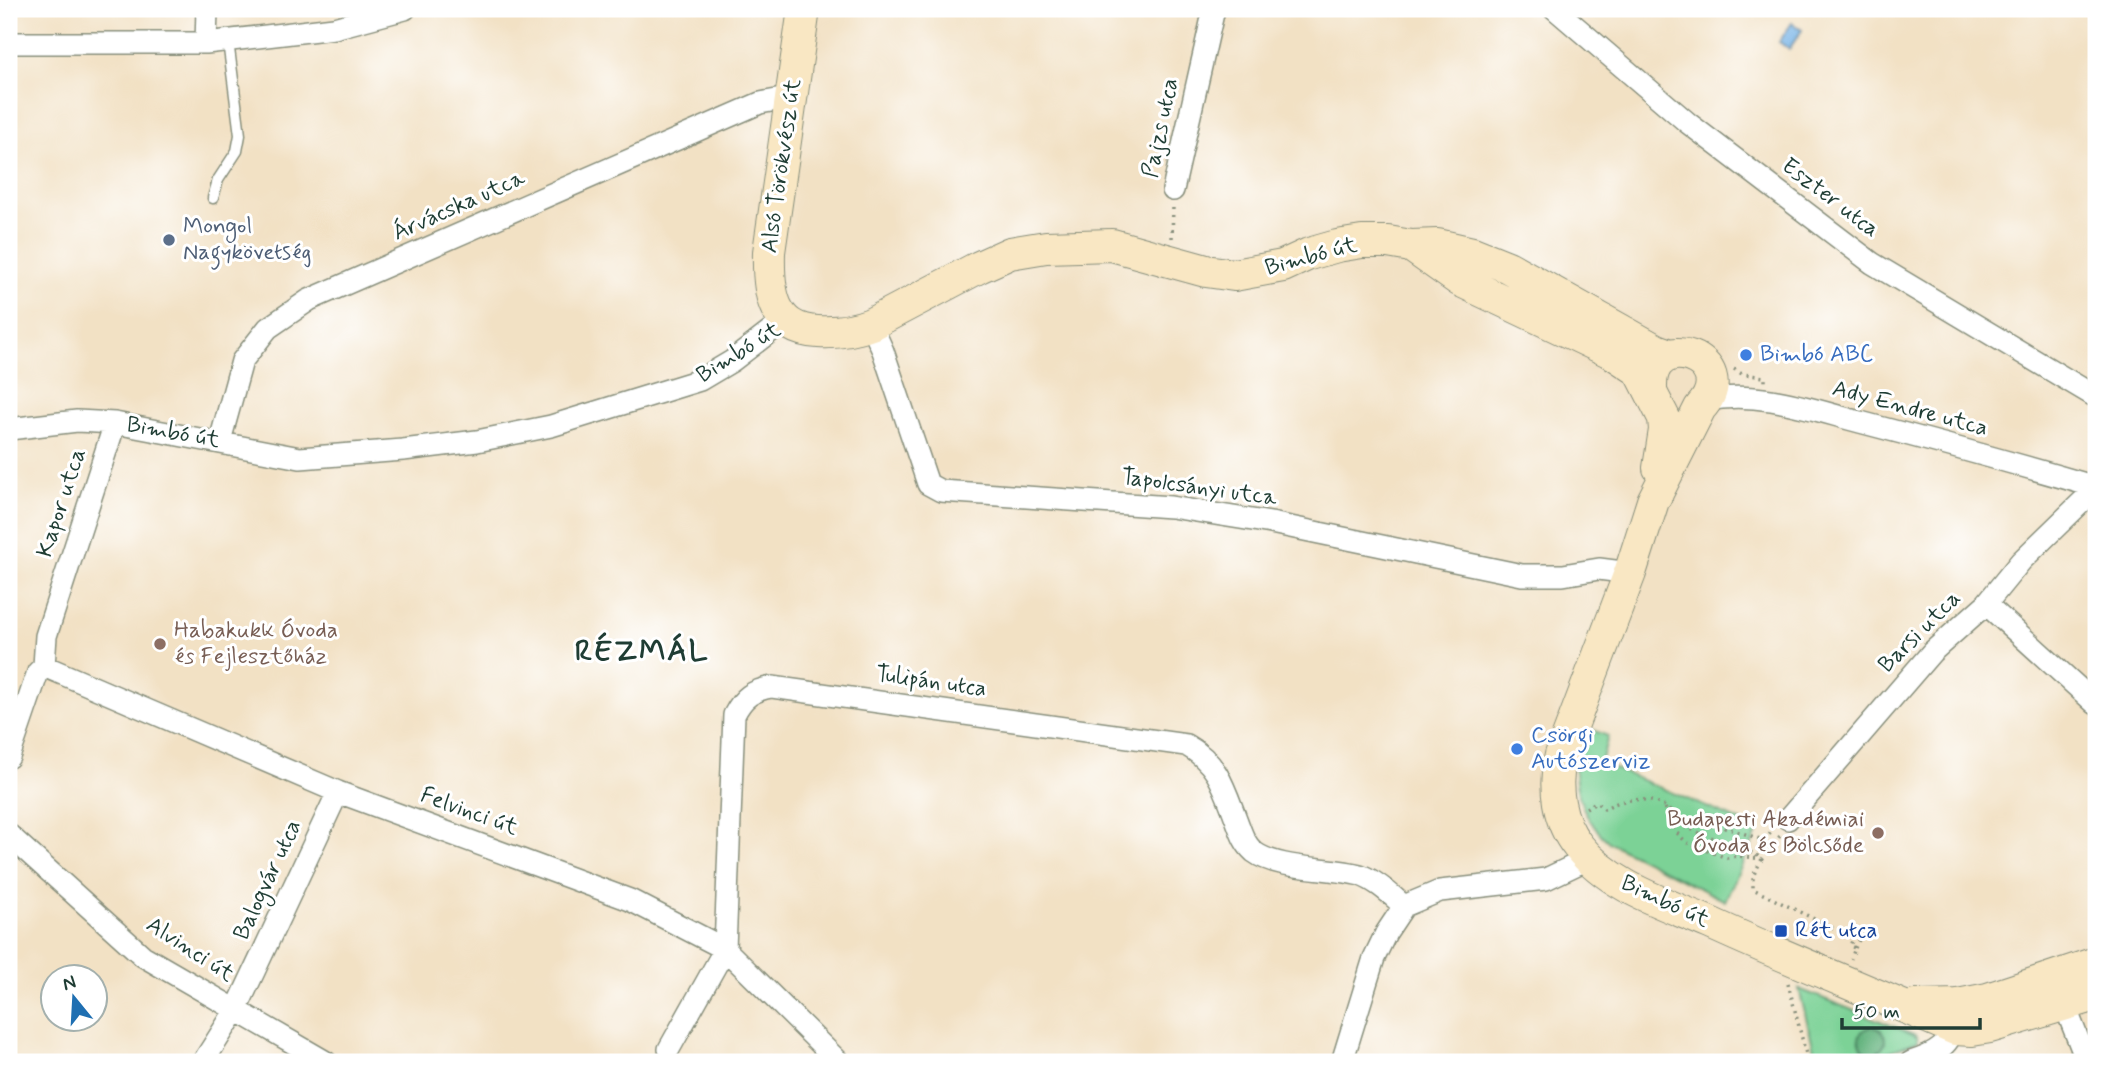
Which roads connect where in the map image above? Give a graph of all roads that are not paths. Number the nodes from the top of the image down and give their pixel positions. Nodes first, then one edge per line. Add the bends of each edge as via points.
1 (207, 9) edge
2 (405, 9) edge
3 (804, 9) edge
4 (1214, 9) edge
5 (1555, 9) edge
6 (228, 41) junction
7 (9, 43) edge
8 (206, 43) junction
9 (793, 97) junction
10 (1173, 190) road end
11 (213, 198) dead end
12 (1410, 246) junction
13 (784, 321) junction
14 (871, 324) junction
15 (1670, 355) junction
16 (1706, 395) junction
17 (1654, 396) junction
18 (2096, 397) edge
19 (115, 423) junction
20 (9, 429) edge
21 (220, 442) junction
22 (2092, 483) edge
23 (1653, 501) junction
24 (1630, 573) junction
25 (1986, 604) junction
26 (44, 666) junction
27 (2096, 704) edge
28 (9, 757) edge
29 (338, 792) junction
30 (1788, 819) road end
31 (9, 835) edge
32 (1590, 858) junction
33 (1404, 906) junction
34 (725, 949) junction
35 (2096, 963) edge
36 (2096, 995) edge
37 (2065, 1006) junction
38 (236, 1010) junction
39 (1957, 1017) junction
40 (668, 1049) dead end
41 (203, 1062) edge
42 (326, 1062) edge
43 (839, 1062) edge
44 (1342, 1062) edge
45 (1911, 1062) edge
46 (2087, 1062) edge

1 - 8 street
2 - 6 street via 334,28
3 - 9 street, Alsó Törökvész út
4 - 10 street, Pajzs utca
5 - 18 street, Eszter utca via 1688,123 1872,263
6 - 8 street
6 - 11 lane via 240,135 237,151 218,180
7 - 8 street
9 - 13 street, Alsó Törökvész út via 768,276
9 - 21 street, Árvácska utca via 760,103 309,300 268,328 242,361
12 - 14 street, Bimbó út via 1388,242 1337,246 1283,266 1234,275 1112,245 1076,244 1010,253
12 - 15 street, Bimbó út via 1438,245 1496,262
12 - 17 street, Bimbó út via 1459,279 1613,353 1640,371
13 - 14 street, Bimbó út via 798,329 828,333
13 - 21 street, Bimbó út via 700,380 551,426 477,441 300,458
14 - 24 street, Tapolcsányi utca via 928,484 942,491 1171,507 1522,575 1599,569
15 - 16 street, Bimbó út via 1692,355 1701,360 1707,369
15 - 17 street via 1652,373
16 - 17 street via 1681,413 1672,412
16 - 22 street, Ady Endre utca via 1763,398
16 - 23 street, Bimbó út
17 - 23 street, Bimbó út via 1665,430
19 - 20 street, Bimbó út via 77,421
19 - 21 street, Bimbó út
19 - 26 street, Kapor utca via 46,636
22 - 25 street, Barsi utca via 2087,497 2021,561
23 - 24 street, Bimbó út
24 - 32 street, Bimbó út via 1556,773 1564,821
25 - 27 street
25 - 30 street, Barsi utca via 1932,652
26 - 28 street, Kapor utca via 37,672
26 - 29 street, Felvinci út
29 - 34 street, Felvinci út via 630,900
29 - 38 street, Balogvár utca
31 - 38 street, Alvinci út via 143,956
32 - 33 street via 1546,879 1440,891
32 - 39 street, Bimbó út via 1616,881 1786,957 1904,1006
33 - 34 street, Tulipán utca via 1360,876 1270,860 1255,852 1245,842 1216,770 1186,745 772,687 755,690 741,701 734,715
33 - 44 street via 1374,958
34 - 40 street, Tulipán utca
34 - 43 street, Felvinci út
35 - 39 street, Bimbó út via 2010,992
36 - 37 street, Bimbó út
37 - 39 street, Bimbó út via 1972,1030
37 - 46 street
38 - 41 street, Balogvár utca
38 - 42 street, Alvinci út
39 - 45 street via 1947,1042 1932,1055

